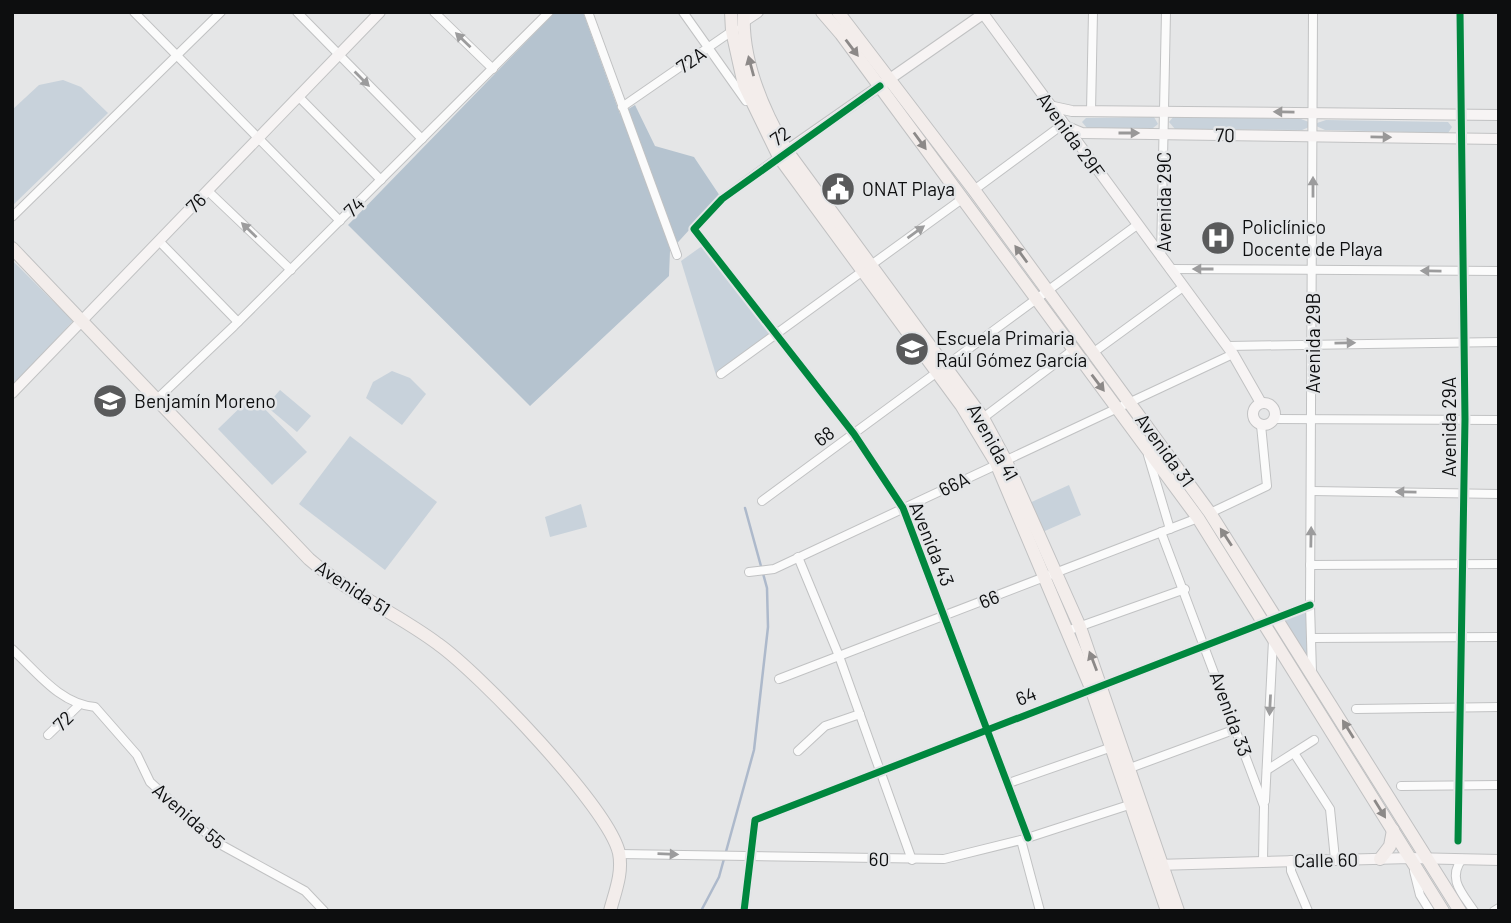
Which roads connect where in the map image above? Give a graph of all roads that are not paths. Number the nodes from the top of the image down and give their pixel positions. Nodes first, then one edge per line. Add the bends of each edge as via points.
1 (220, 12) edge
2 (297, 12) edge
3 (380, 12) edge
4 (433, 12) edge
5 (589, 12) edge
6 (683, 12) edge
7 (731, 12) edge
8 (758, 12) edge
9 (822, 12) edge
10 (838, 12) edge
11 (1093, 12) edge
12 (1166, 12) edge
13 (1313, 12) edge
14 (1460, 12) edge
15 (135, 13) edge
16 (982, 13) edge
17 (545, 14) edge
18 (744, 17) edge
19 (732, 31) junction
20 (708, 48) junction
21 (338, 55) junction
22 (177, 56) junction
23 (493, 69) junction
24 (885, 82) junction
25 (299, 97) junction
26 (1049, 106) junction
27 (622, 107) junction
28 (754, 110) junction
29 (1164, 110) junction
30 (1072, 111) junction
31 (1091, 111) junction
32 (1314, 112) junction
33 (1459, 114) junction
34 (1499, 115) edge
35 (1062, 125) junction
36 (1164, 134) junction
37 (1313, 136) junction
38 (1460, 138) junction
39 (259, 139) junction
40 (422, 139) junction
41 (1499, 139) edge
42 (783, 154) junction
43 (381, 180) junction
44 (974, 190) junction
45 (208, 191) junction
46 (962, 198) junction
47 (12, 218) edge
48 (340, 221) junction
49 (1137, 225) junction
50 (694, 229) joint
51 (159, 241) junction
52 (12, 248) edge
53 (677, 255) dead end
54 (1161, 257) junction
55 (866, 269) junction
56 (1312, 269) junction
57 (291, 270) junction
58 (1170, 270) junction
59 (1463, 271) junction
60 (1499, 271) edge
61 (1184, 287) junction
62 (1048, 290) junction
63 (1036, 299) junction
64 (83, 320) junction
65 (238, 322) junction
66 (777, 333) junction
67 (1465, 341) junction
68 (1499, 342) edge
69 (1313, 343) junction
70 (1073, 350) junction
71 (1230, 350) junction
72 (1094, 352) junction
73 (941, 368) junction
74 (721, 374) dead end
75 (12, 393) edge
76 (156, 400) junction
77 (1130, 402) junction
78 (1261, 403) junction
79 (1118, 408) junction
80 (983, 418) junction
81 (1313, 418) junction
82 (1274, 419) junction
83 (1465, 419) junction
84 (1499, 420) edge
85 (1261, 425) junction
86 (855, 434) junction
87 (1145, 446) junction
88 (1001, 461) junction
89 (1312, 491) junction
90 (1464, 493) junction
91 (1499, 494) edge
92 (762, 500) dead end
93 (903, 508) junction
94 (1204, 516) junction
95 (1170, 529) junction
96 (1161, 532) junction
97 (798, 556) junction
98 (1310, 565) junction
99 (1462, 565) junction
100 (1499, 565) edge
101 (748, 572) dead end
102 (1049, 575) junction
103 (1185, 589) junction
104 (1310, 605) junction
105 (945, 616) junction
106 (1271, 620) junction
107 (1074, 629) junction
108 (1461, 636) junction
109 (1274, 637) junction
110 (1499, 637) edge
111 (1311, 638) junction
112 (1206, 644) junction
113 (12, 649) edge
114 (839, 656) junction
115 (1312, 673) junction
116 (779, 679) dead end
117 (1096, 686) junction
118 (78, 706) junction
119 (1460, 706) junction
120 (1499, 707) edge
121 (1356, 709) dead end
122 (860, 714) junction
123 (988, 728) junction
124 (1236, 729) junction
125 (48, 736) dead end
126 (1314, 740) dead end
127 (1112, 747) junction
128 (798, 751) dead end
129 (1294, 753) junction
130 (1130, 768) junction
131 (1267, 770) junction
132 (880, 772) junction
133 (1009, 783) junction
134 (1499, 785) edge
135 (1401, 786) dead end
136 (1459, 786) junction
137 (1132, 804) junction
138 (1264, 806) junction
139 (1393, 830) junction
140 (1025, 839) junction
141 (1458, 841) dead end
142 (619, 854) junction
143 (752, 856) junction
144 (1410, 858) junction
145 (1427, 858) junction
146 (1335, 859) junction
147 (1380, 859) junction
148 (1462, 859) junction
149 (912, 860) junction
150 (1263, 860) junction
151 (1291, 860) junction
152 (1499, 860) edge
153 (1159, 865) junction
154 (324, 911) edge
155 (610, 911) edge
156 (744, 911) edge
157 (1040, 911) edge
158 (1167, 911) edge
159 (1178, 911) edge
160 (1308, 911) edge
161 (1430, 911) edge
162 (1443, 911) edge
163 (1460, 911) edge
164 (1474, 911) edge

1 - 22 street
2 - 21 street
3 - 21 street, 76
23 -> 4 street
5 - 27 street
6 - 20 street
7 - 19 main road, Avenida 41
8 - 18 street, 72A
9 -> 24 main road, Avenida 31
10 - 24 main road, Avenida 31
11 - 31 street
12 - 29 street, Avenida 29C
13 - 32 street, Avenida 29B
14 - 33 street, Avenida 29A
15 - 22 street
16 - 24 street, 72
16 - 26 street, Avenida 29F
17 - 23 street, 74
18 - 19 street, 72A
42 -> 18 main road, Avenida 41 via 757,87
19 - 20 street, 72A
19 - 28 main road, Avenida 41
20 - 27 street, 72A
20 - 28 street
21 - 25 street, 76
21 -> 40 street
22 - 39 street
22 - 47 street
23 - 40 street, 74
24 - 42 street, 72
24 - 44 main road, Avenida 31
24 -> 46 main road, Avenida 31
25 - 39 street, 76
25 - 43 street
26 - 30 street, 70
26 - 35 street, Avenida 29F
27 - 53 street
28 - 42 main road, Avenida 41
29 - 31 street, 70
32 -> 29 street, 70
29 - 36 street, Avenida 29C
30 - 31 street, 70
30 - 35 street
32 - 33 street, 70
32 - 37 street, Avenida 29B
33 - 34 street, 70
33 - 38 street, Avenida 29A
35 -> 36 street, 70 via 1082,133
35 - 44 street
35 - 49 street, Avenida 29F
36 - 37 street, 70
36 - 54 street, Avenida 29C
37 -> 38 street, 70
56 -> 37 street, Avenida 29B
38 - 41 street, 70
38 - 59 street, Avenida 29A
39 - 45 street, 76
39 - 48 street
40 - 43 street, 74
42 - 50 street, 72 via 722,199
42 - 55 main road, Avenida 41
43 - 48 street, 74
62 -> 44 main road, Avenida 31
45 - 51 street, 76
57 -> 45 street
55 -> 46 street
46 - 63 main road, Avenida 31
48 - 57 street, 74
49 - 54 street, Avenida 29F
49 - 62 street, 68
50 - 66 street, Avenida 43
51 - 64 street, 76
51 - 65 street
52 - 64 main road, Avenida 51
54 - 58 street, Avenida 29C
55 - 66 street
55 - 73 main road, Avenida 41
56 -> 58 street
59 -> 56 street
56 - 69 street, Avenida 29B
57 - 65 street, 74
58 - 61 street, Avenida 29C
59 - 60 street
59 - 67 street, Avenida 29A
61 - 71 street, Avenida 29C
61 - 72 street
62 - 63 street, 68
62 - 72 main road, Avenida 31
63 - 70 main road, Avenida 31
63 - 73 street, 68
64 - 75 street, 76
64 - 76 main road, Avenida 51
65 - 76 street, 74
66 - 74 street
66 - 86 street, Avenida 43
67 - 68 street, 66A
69 -> 67 street, 66A
67 - 83 street, Avenida 29A
69 - 71 street, 66A
69 - 81 street, Avenida 29B
70 -> 79 main road, Avenida 31
70 - 80 street
71 - 77 street, 66A
71 - 78 street, Avenida 29C
72 - 77 main road, Avenida 31
73 - 80 main road, Avenida 41
73 - 86 street, 68
73 - 88 main road, Avenida 41
76 - 142 main road, Avenida 51 via 327,575 439,644 492,691 603,822
77 - 79 street, 66A
77 - 94 main road, Avenida 31
78 - 82 street via 1272,405
78 - 85 street via 1252,415
79 - 87 main road, Avenida 31
79 - 88 street, 66A
80 - 88 main road, Avenida 41
81 - 82 street
81 - 83 street
81 - 89 street, Avenida 29B
82 - 85 street
83 - 84 street
83 - 90 street, Avenida 29A
85 - 94 street, 66 via 1267,486
86 - 92 street, 68
86 - 93 street, Avenida 43
87 - 94 main road, Avenida 31
87 - 95 street
88 - 93 street, 66A
88 - 102 main road, Avenida 41
90 -> 89 street
98 -> 89 street, Avenida 29B
90 - 91 street
90 - 99 street, Avenida 29A
93 - 97 street, 66A
93 - 105 street, Avenida 43
94 - 95 street, 66
94 - 106 main road, Avenida 31
95 - 96 street, 66
96 - 102 street, 66
96 - 103 street, Avenida 33
97 - 101 street, 66A via 774,569
97 - 114 street
98 - 99 street
98 - 104 street, Avenida 29B
99 - 100 street
99 - 108 street, Avenida 29A
102 - 105 street, 66
102 - 107 main road, Avenida 41
103 - 107 street
103 - 112 street, Avenida 33
104 - 106 street, 64
104 - 111 street, Avenida 29B
105 - 114 street, 66
105 - 123 street, Avenida 43
106 - 109 main road, Avenida 31
106 - 112 street, 64
106 - 115 main road, Avenida 31
107 - 117 main road, Avenida 41
108 - 110 street
108 - 111 street
108 - 119 street, Avenida 29A
109 -> 131 street
109 -> 139 main road, Avenida 31
111 - 115 street, Avenida 29B
112 - 117 street, 64
112 - 124 street, Avenida 33
113 - 118 street, Avenida 55
114 - 116 street, 66
114 - 122 street
145 -> 115 main road, Avenida 31
117 - 123 street, 64
117 - 127 main road, Avenida 41
117 - 130 main road, Avenida 41
118 - 125 street, 72
118 - 154 street, Avenida 55 via 95,707 137,755 150,782 216,842 305,891
119 - 120 street
119 - 121 street
119 - 136 street, Avenida 29A
122 - 128 street via 825,726
122 - 132 street
123 - 132 street, 64
123 - 133 street, Avenida 43
124 - 130 street
124 - 138 street, Avenida 33
126 - 129 street
127 - 133 street
127 - 137 main road, Avenida 41
129 - 131 street
129 - 146 street via 1330,809
130 - 153 main road, Avenida 41
131 - 138 street
132 - 143 street, 64 via 755,820
132 - 149 street
133 - 140 street, Avenida 43
134 - 136 street
135 - 136 street
136 - 141 street, Avenida 29A
137 - 140 street, 60
137 - 153 main road, Avenida 41
138 - 150 street, Avenida 33
139 - 144 main road, Avenida 31
139 - 147 main road via 1390,846
140 - 149 street, 60 via 962,856
140 - 157 street, Avenida 43
142 -> 143 street, 60
142 - 155 main road
143 - 149 street, 60
143 - 156 street
144 - 145 street, Calle 60
144 - 147 street, Calle 60
144 - 161 street, Avenida 31 via 1420,895
144 - 162 main road, Avenida 31
145 - 148 street, Calle 60
145 - 163 main road, Avenida 31
146 - 147 street, Calle 60
146 - 151 street, Calle 60
148 - 152 street, Calle 60
148 - 164 street via 1454,880
150 - 151 street, Calle 60
150 - 153 street, Calle 60
151 - 160 street
153 - 158 main road, Avenida 41
153 - 159 main road, Avenida 41

